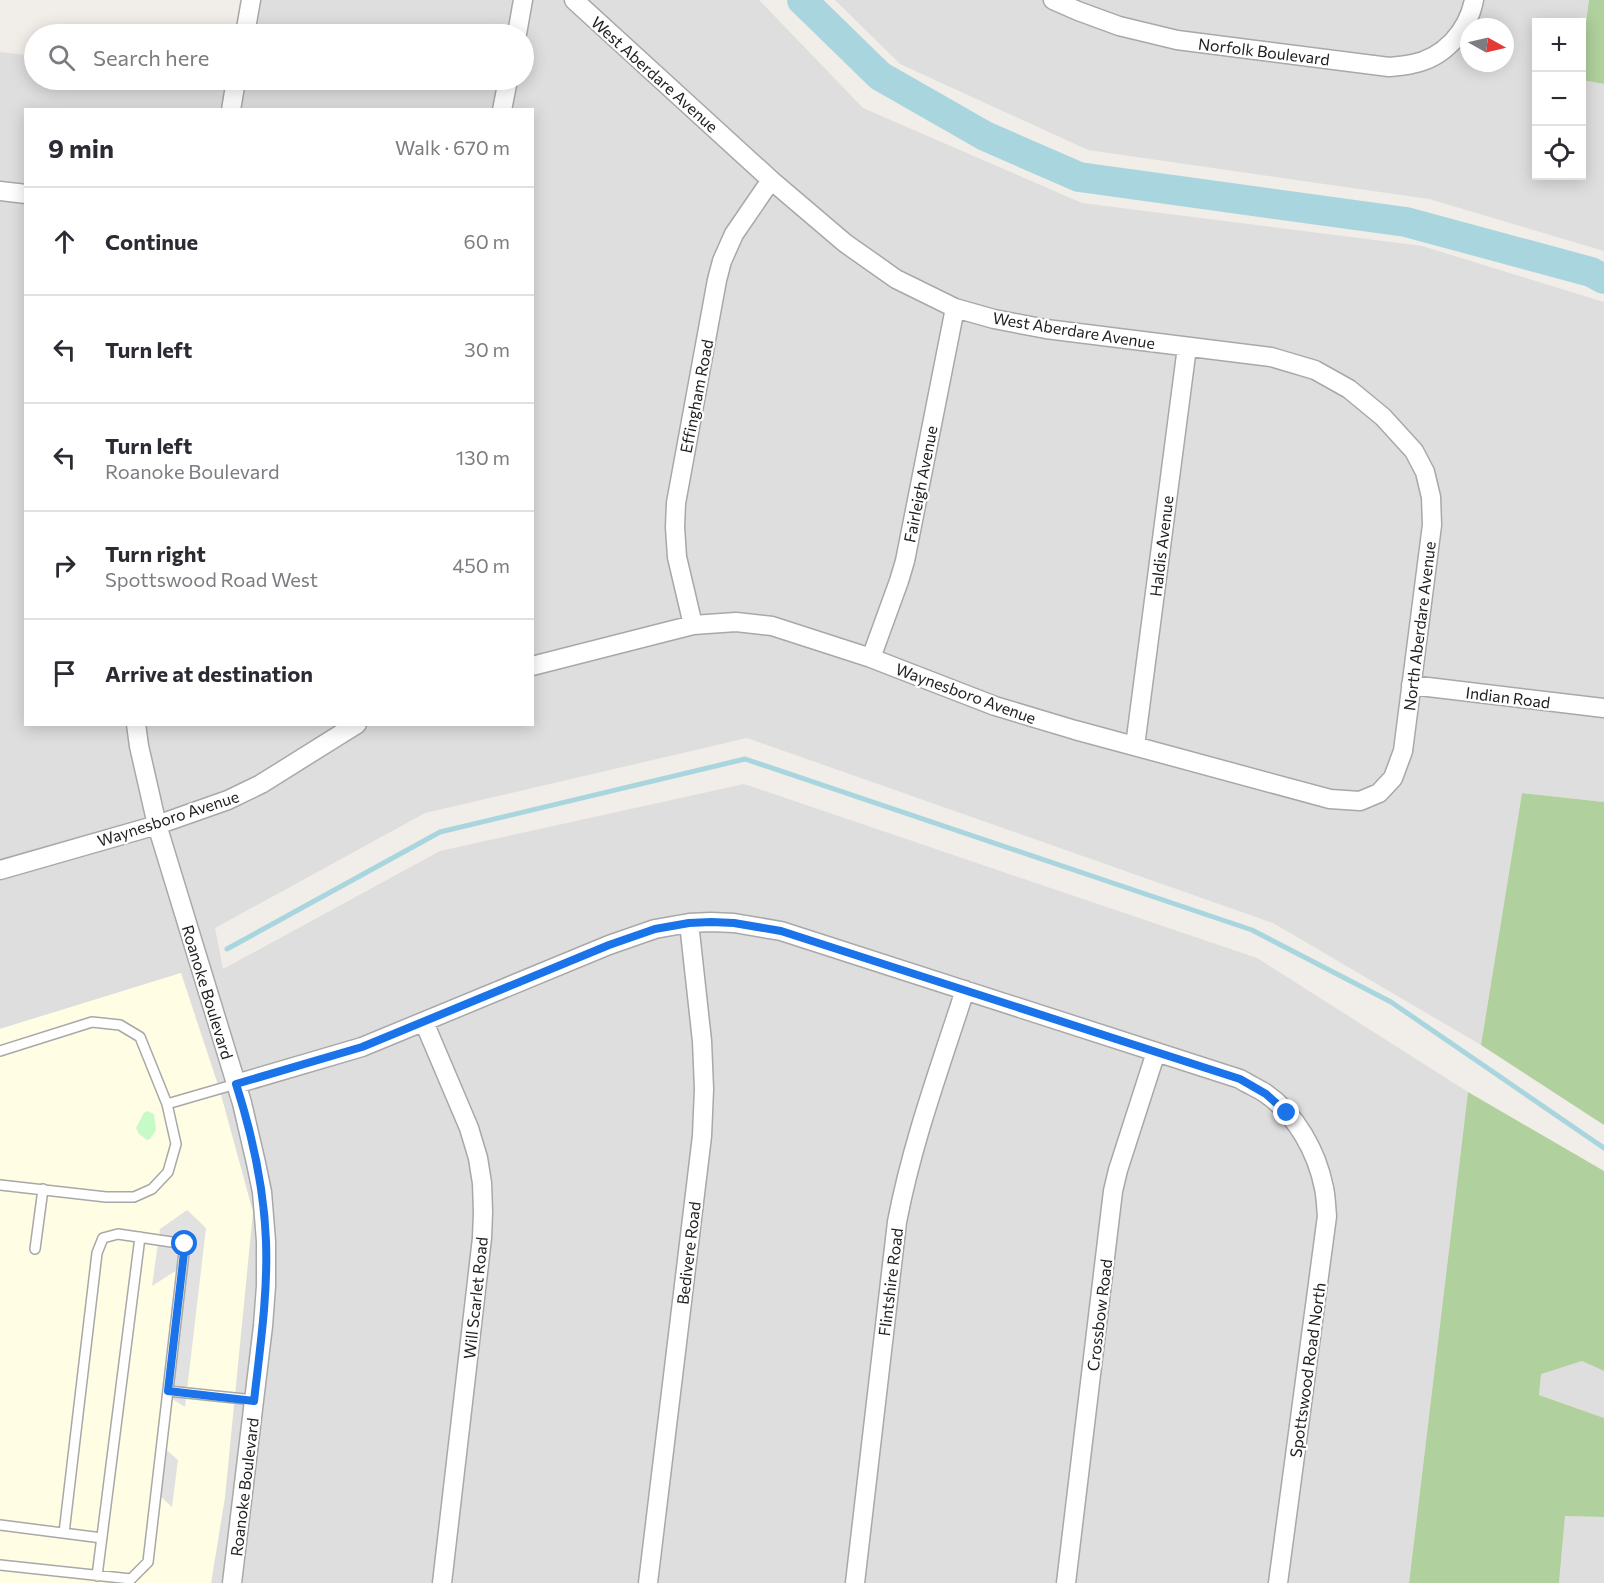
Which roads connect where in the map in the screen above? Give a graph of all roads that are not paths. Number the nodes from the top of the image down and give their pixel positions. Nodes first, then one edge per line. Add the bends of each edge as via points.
1 (251, 0) edge
2 (523, 0) edge
3 (574, 0) edge
4 (1053, 0) edge
5 (1474, 0) edge
6 (247, 24) edge
7 (519, 24) edge
8 (234, 90) edge
9 (506, 90) edge
10 (231, 108) edge
11 (502, 108) edge
12 (771, 180) junction
13 (0, 191) edge
14 (24, 194) edge
15 (955, 308) junction
16 (1187, 347) junction
17 (1425, 472) joint
18 (693, 625) junction
19 (871, 658) junction
20 (534, 665) edge
21 (1411, 685) junction
22 (1604, 708) edge
23 (136, 726) edge
24 (354, 726) edge
25 (1135, 746) junction
26 (1393, 778) joint
27 (157, 825) junction
28 (0, 870) edge
29 (689, 923) junction
30 (965, 990) junction
31 (424, 1022) junction
32 (0, 1050) edge
33 (1156, 1052) junction
34 (236, 1084) junction
35 (167, 1104) junction
36 (0, 1185) edge
37 (43, 1189) junction
38 (140, 1237) junction
39 (35, 1249) dead end
40 (168, 1391) junction
41 (254, 1401) junction
42 (0, 1525) edge
43 (64, 1533) junction
44 (102, 1538) junction
45 (0, 1565) edge
46 (97, 1576) junction
47 (232, 1583) edge
48 (442, 1583) edge
49 (648, 1583) edge
50 (855, 1583) edge
51 (1066, 1583) edge
52 (1278, 1583) edge

1 - 6 street
2 - 7 street
3 - 12 street, West Aberdare Avenue
4 - 5 street, Norfolk Boulevard via 1119,26 1177,40 1389,67 1433,57 1453,42 1466,26
8 - 10 street
9 - 11 street
12 - 15 street, West Aberdare Avenue via 845,243 896,279
12 - 18 street, Effingham Road via 734,234 722,261 676,503 677,557
13 - 14 street
15 - 16 street, West Aberdare Avenue via 1046,329
15 - 19 street, Fairleigh Avenue via 905,561
16 - 17 street, West Aberdare Avenue via 1271,357 1315,370 1349,389 1383,417 1414,451
16 - 25 street, Haldis Avenue
17 - 21 street, North Aberdare Avenue via 1432,525
18 - 19 street, Waynesboro Avenue via 736,622 772,626
18 - 20 street, Waynesboro Avenue
19 - 25 street, Waynesboro Avenue via 995,706
21 - 22 street, Indian Road
21 - 26 street, North Aberdare Avenue via 1403,751
23 - 27 street, Roanoke Boulevard
24 - 27 street, Waynesboro Avenue via 261,784
25 - 26 street, Waynesboro Avenue via 1330,799 1360,801 1379,793
27 - 28 street, Waynesboro Avenue
27 - 34 street, Roanoke Boulevard
29 - 30 street, Spottswood Road North via 734,923 781,931
29 - 31 street, Spottswood Road North via 655,929 609,945
29 - 49 street, Bedivere Road via 702,1041 702,1136
30 - 33 street, Spottswood Road North
30 - 50 street, Flintshire Road via 904,1183
31 - 34 street, Spottswood Road North via 362,1047
31 - 48 street, Will Scarlet Road via 469,1128 482,1183 483,1212
32 - 35 lane via 92,1022 120,1025 140,1037
33 - 51 street, Crossbow Road via 1113,1191
33 - 52 street, Spottswood Road North via 1240,1079 1266,1094 1304,1136 1324,1188 1328,1216
34 - 35 lane
34 - 41 street, Roanoke Boulevard via 262,1192 266,1241
35 - 37 lane via 176,1144 168,1172 152,1189 134,1197 106,1197
36 - 37 lane
37 - 39 lane
38 - 40 lane via 185,1244
38 - 43 lane via 118,1234 103,1238 97,1252
38 - 44 lane
40 - 41 lane
40 - 46 lane via 148,1563 131,1579
41 - 47 street, Roanoke Boulevard
42 - 43 lane
43 - 44 lane
44 - 46 lane
45 - 46 lane

